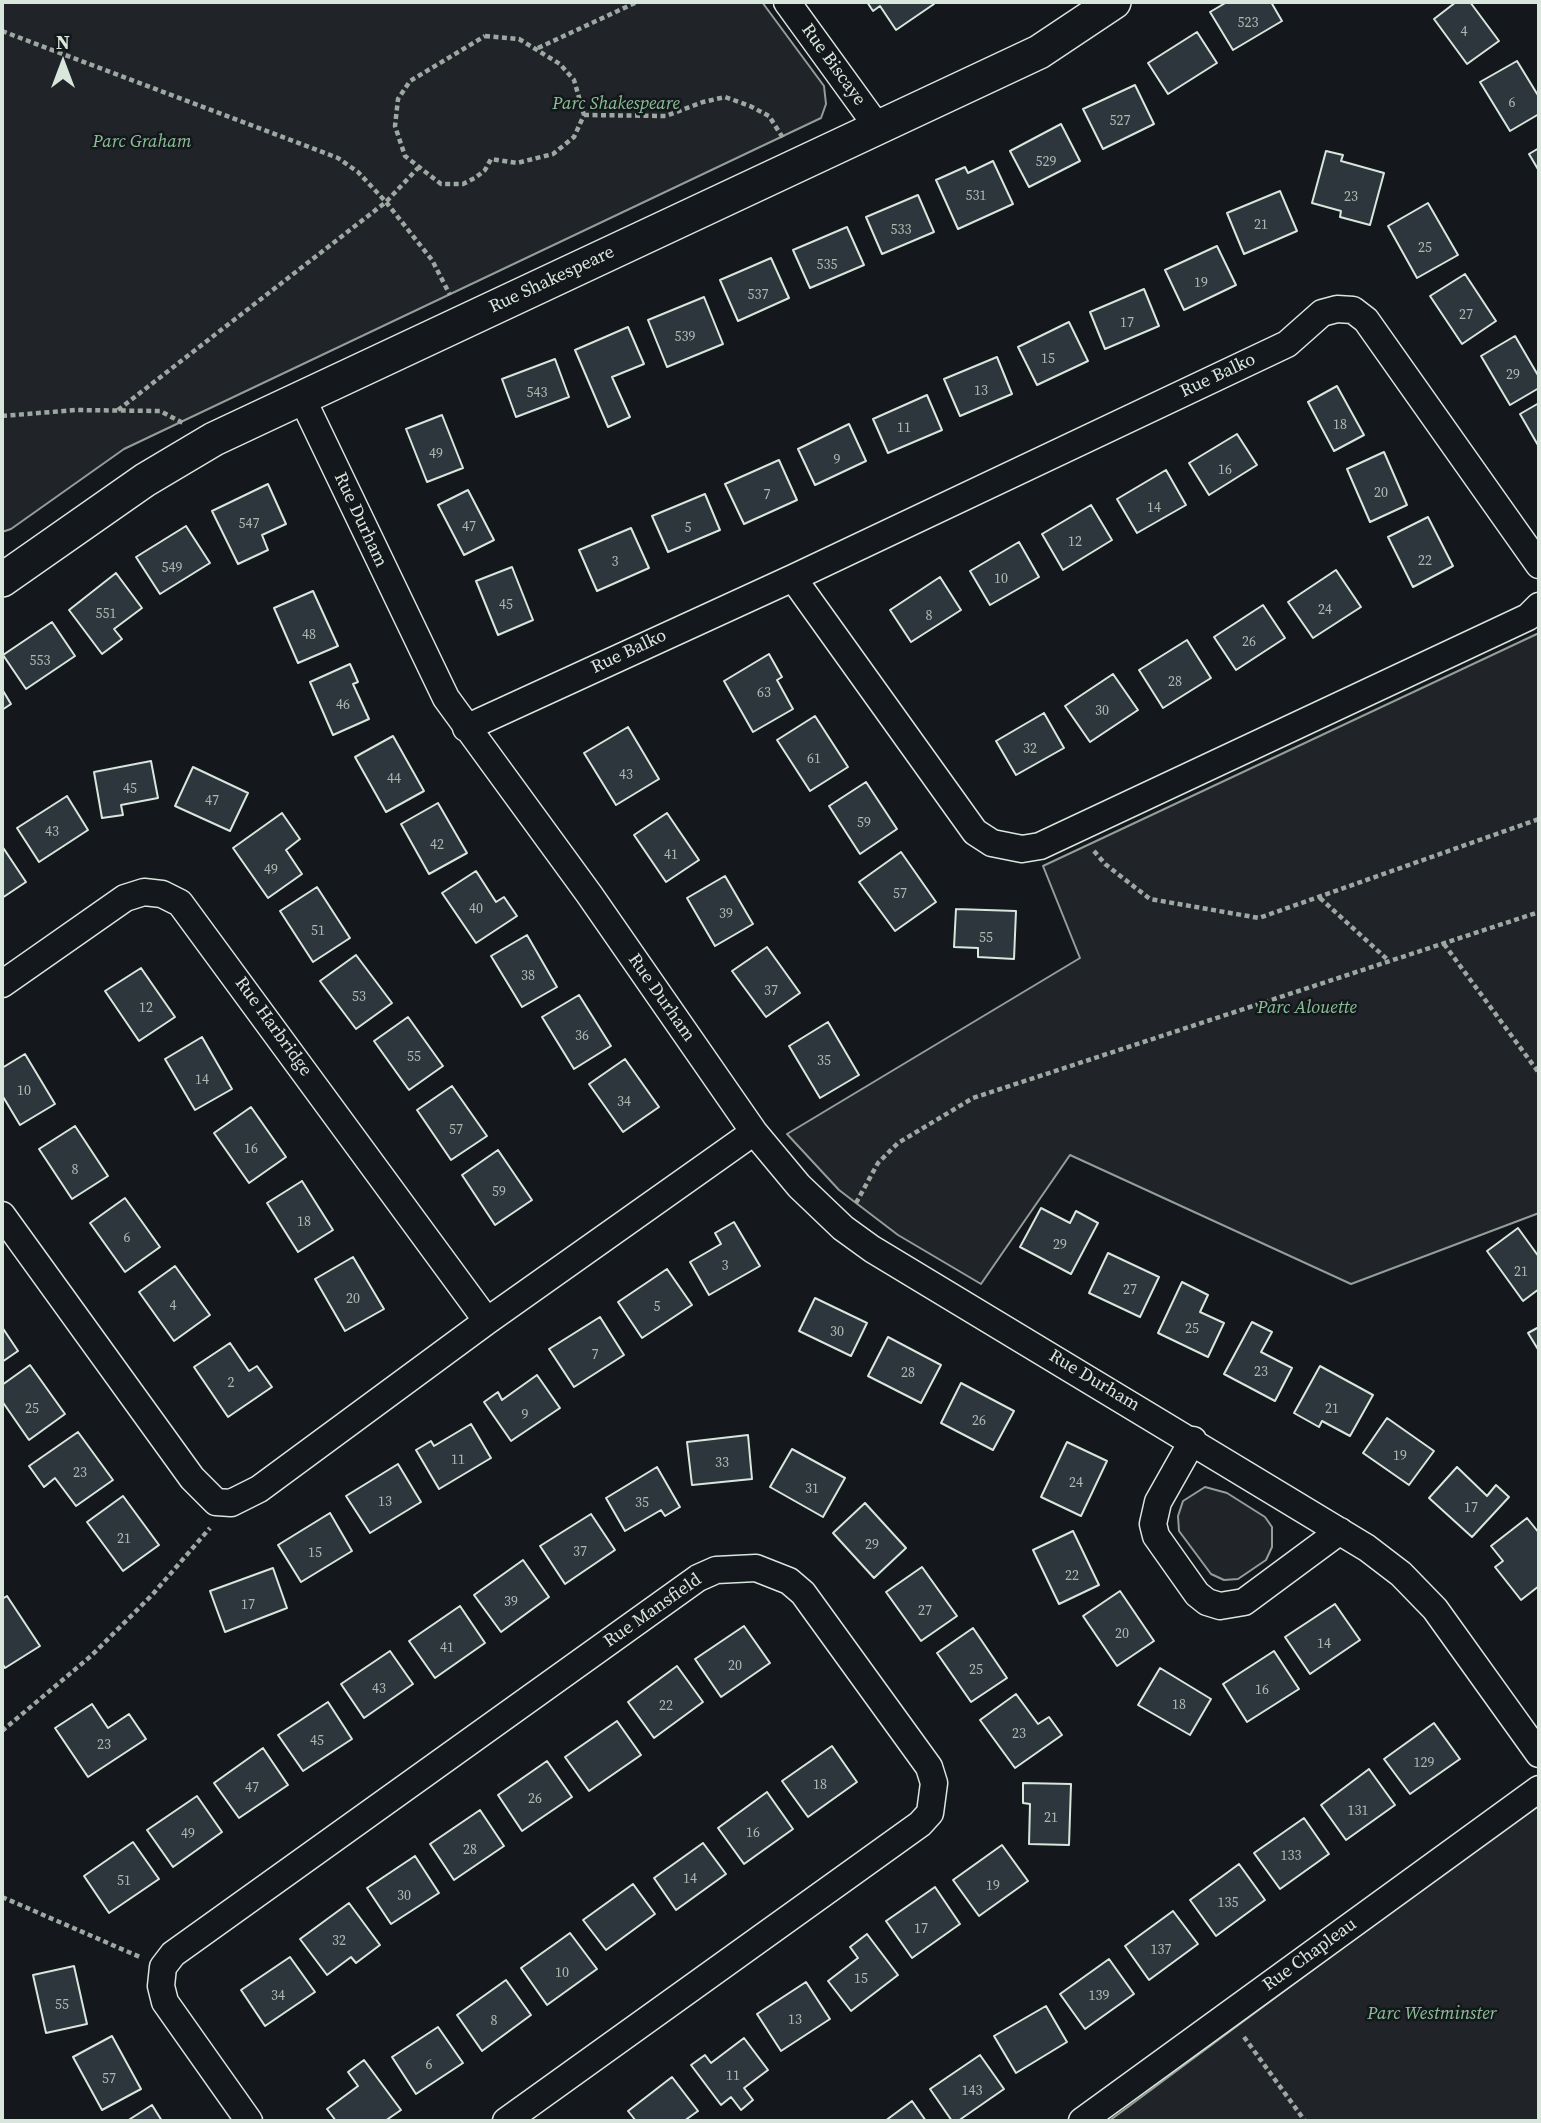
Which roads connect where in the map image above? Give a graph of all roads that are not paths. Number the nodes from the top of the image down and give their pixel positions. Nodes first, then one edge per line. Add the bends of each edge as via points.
1 (787, 2) edge
2 (1114, 2) edge
3 (879, 128) junction
4 (302, 397) junction
5 (1539, 565) edge
6 (793, 578) junction
7 (2, 580) edge
8 (1539, 606) edge
9 (466, 728) junction
10 (2, 984) edge
11 (754, 1132) junction
12 (2, 1215) edge
13 (486, 1321) junction
14 (1193, 1440) junction
15 (1340, 1531) junction
16 (1539, 1754) edge
17 (1539, 1789) edge
18 (249, 2121) edge
19 (506, 2121) edge
20 (1082, 2121) edge

1 - 3 street, Rue Biscaye
2 - 3 street, Rue Shakespeare via 1039,52
3 - 4 street, Rue Shakespeare
4 - 7 street, Rue Shakespeare via 214,439 145,480
4 - 9 street, Rue Durham via 430,667
5 - 6 street, Rue Balko via 1366,320 1353,310 1336,309 1322,313 1287,344
6 - 8 street via 975,832 992,843 1022,849 1040,846 1528,617
6 - 9 street, Rue Balko
9 - 11 street, Rue Durham via 589,894
10 - 13 street, Rue Harbridge via 125,898 144,892 180,903
11 - 13 street
11 - 14 street, Rue Durham via 799,1186 843,1228
12 - 13 street via 192,1478 216,1502 231,1503 259,1489
14 - 15 street, Rue Durham
14 - 15 street via 1158,1502 1153,1524 1156,1536 1207,1602 1233,1606 1244,1602
15 - 16 street, Rue Durham via 1401,1574 1435,1609
17 - 20 street, Rue Chapleau
18 - 19 street, Rue Mansfield via 164,2002 163,1968 185,1944 698,1578 716,1570 755,1568 789,1581 803,1593 929,1766 934,1783 930,1813

